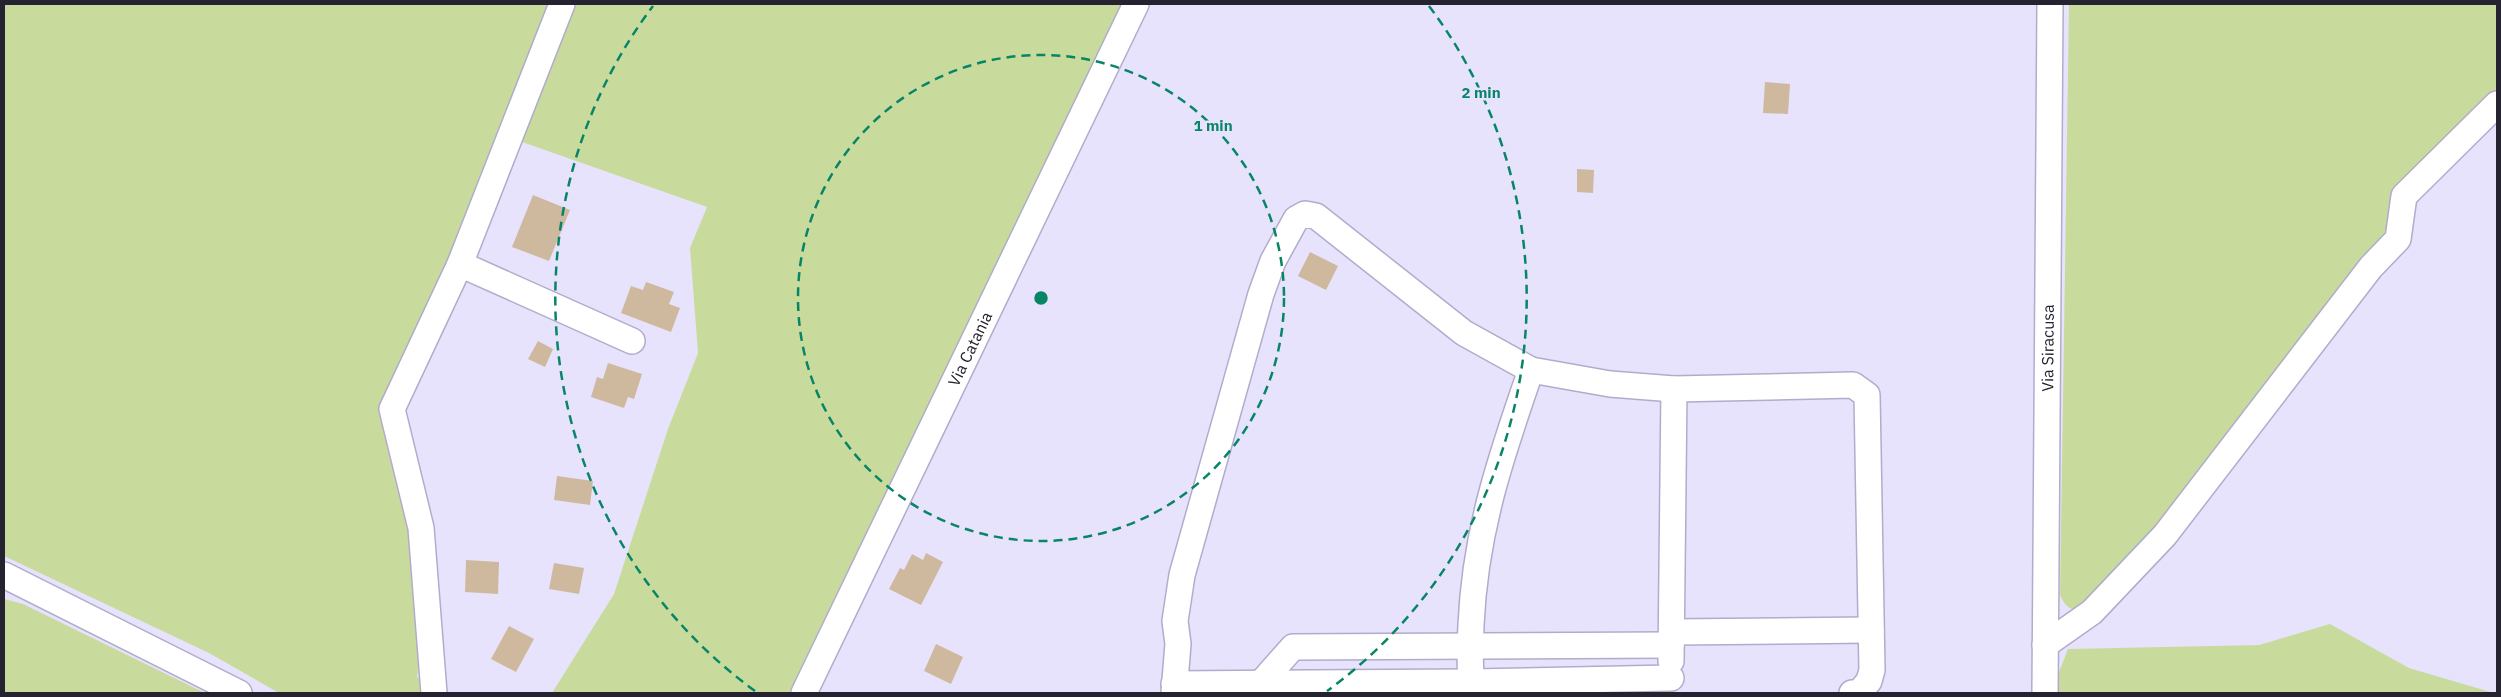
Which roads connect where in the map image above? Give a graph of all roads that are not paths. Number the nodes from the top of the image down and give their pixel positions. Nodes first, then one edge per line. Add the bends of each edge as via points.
1 (562, 4) edge
2 (1136, 4) edge
3 (2050, 4) edge
4 (2497, 104) edge
5 (460, 264) junction
6 (632, 342) dead end
7 (1531, 370) junction
8 (1674, 389) junction
9 (4, 575) edge
10 (1871, 630) junction
11 (1671, 639) junction
12 (2045, 645) junction
13 (1470, 646) junction
14 (1672, 686) edge
15 (1266, 688) edge
16 (1472, 688) edge
17 (1174, 689) edge
18 (240, 693) edge
19 (434, 693) edge
20 (804, 693) edge
21 (1852, 693) edge
22 (2045, 693) edge

1 - 5 street
2 - 20 street, Via Catania
3 - 12 street, Via Siracusa
4 - 12 street via 2404,196 2398,239 2371,267 2165,535 2092,612
5 - 6 street
5 - 19 street via 392,409 421,528
7 - 8 street via 1610,384
7 - 13 street via 1501,454 1484,520 1474,578
7 - 17 street via 1464,333 1316,216 1304,214 1296,219 1273,262 1261,294 1182,574 1175,621 1178,644
8 - 10 street via 1853,385 1867,394
8 - 11 street
9 - 18 street
10 - 11 street
10 - 21 street via 1870,676 1858,693
11 - 13 street
11 - 14 street
12 - 22 street, Via Siracusa
13 - 15 street via 1293,647
13 - 16 street
14 - 16 street
15 - 16 street
15 - 17 street

